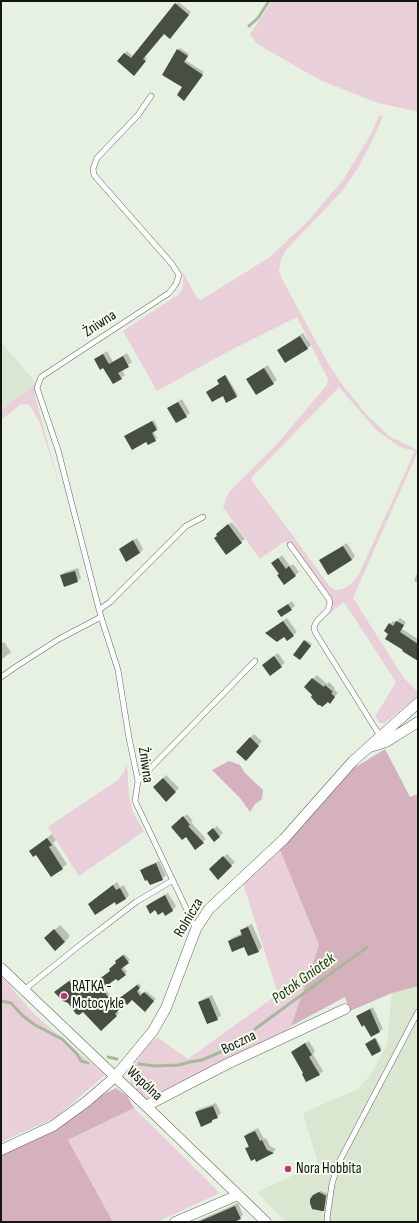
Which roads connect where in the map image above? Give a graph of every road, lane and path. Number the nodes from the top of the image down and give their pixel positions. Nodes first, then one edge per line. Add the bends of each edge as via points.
1 (151, 96) dead end
2 (203, 517) dead end
3 (290, 545) dead end
4 (99, 610) junction
5 (101, 617) junction
6 (254, 661) dead end
7 (1, 677) edge
8 (418, 703) edge
9 (418, 722) edge
10 (380, 736) junction
11 (367, 748) junction
12 (138, 781) junction
13 (173, 880) junction
14 (196, 929) junction
15 (1, 968) edge
16 (24, 990) junction
17 (345, 1009) dead end
18 (418, 1012) edge
19 (114, 1077) junction
20 (146, 1106) junction
21 (1, 1150) edge
22 (238, 1195) junction
23 (175, 1222) edge
24 (266, 1222) edge
25 (328, 1222) edge

1 - 4 lane, Żniwna via 138,115 97,158 93,169 94,175 172,264 179,275 176,284 169,293 41,377 37,388 58,450
2 - 4 lane via 186,526
3 - 10 lane via 329,599 328,610 317,621 315,632
4 - 5 lane, Żniwna
5 - 7 lane via 59,639
5 - 12 lane, Żniwna via 118,670
6 - 12 lane
8 - 10 street, Rolnicza
9 - 11 street via 386,742
10 - 11 street, Rolnicza
11 - 14 street, Rolnicza via 284,839 209,909
12 - 13 lane, Żniwna via 135,801
13 - 14 lane, Żniwna
13 - 16 lane via 136,902
14 - 19 street, Rolnicza via 166,1008 153,1031
15 - 16 street, Wspólna
16 - 19 street, Wspólna
17 - 20 street, Boczna
18 - 25 lane via 338,1164 332,1184
19 - 20 street, Wspólna
19 - 21 street, Rolnicza via 53,1126
20 - 22 street, Wspólna
22 - 23 street
22 - 24 street, Wspólna

